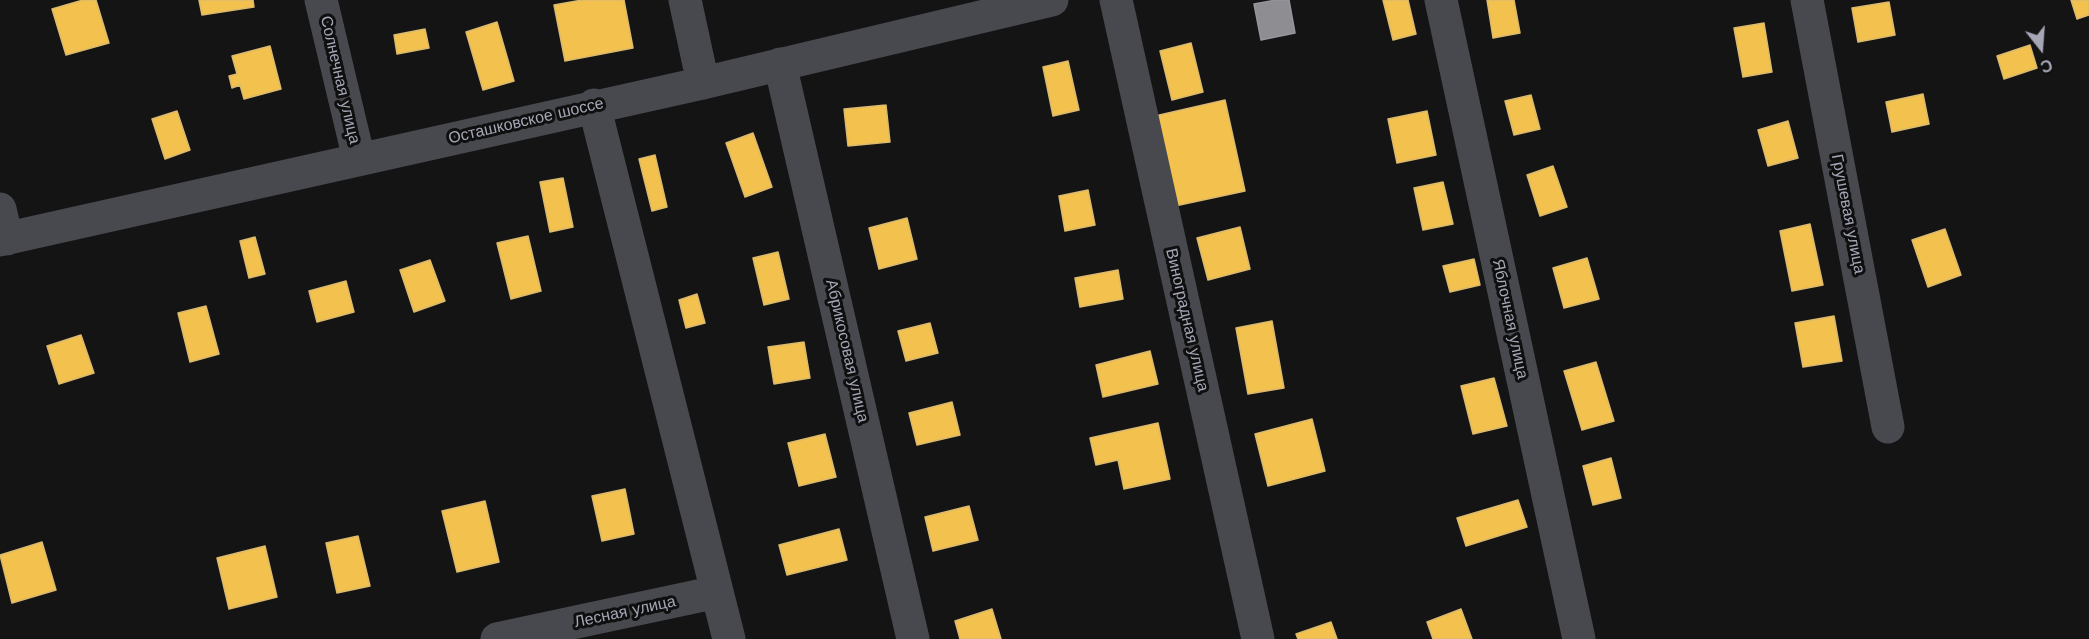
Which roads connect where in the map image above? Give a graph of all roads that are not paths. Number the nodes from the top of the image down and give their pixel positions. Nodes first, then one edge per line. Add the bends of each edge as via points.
1 (321, 0) edge
2 (685, 0) edge
3 (1052, 0) edge
4 (1116, 0) edge
5 (1441, 0) edge
6 (1807, 0) edge
7 (780, 64) junction
8 (703, 83) junction
9 (594, 105) junction
10 (359, 159) junction
11 (2, 229) edge
12 (1888, 427) dead end
13 (717, 592) junction
14 (497, 639) edge
15 (729, 639) edge
16 (912, 639) edge
17 (1258, 639) edge
18 (1579, 639) edge

1 - 10 street, Солнечная улица
2 - 8 street
3 - 7 street, Осташковское шоссе
4 - 17 street, Виноградная улица
5 - 18 street, Яблочная улица
6 - 12 street, Грушевая улица
7 - 8 street, Осташковское шоссе
7 - 16 street, Абрикосовая улица
8 - 9 street, Осташковское шоссе
9 - 10 street, Осташковское шоссе
9 - 13 street
10 - 11 street, Осташковское шоссе
13 - 14 street, Лесная улица
13 - 15 street

